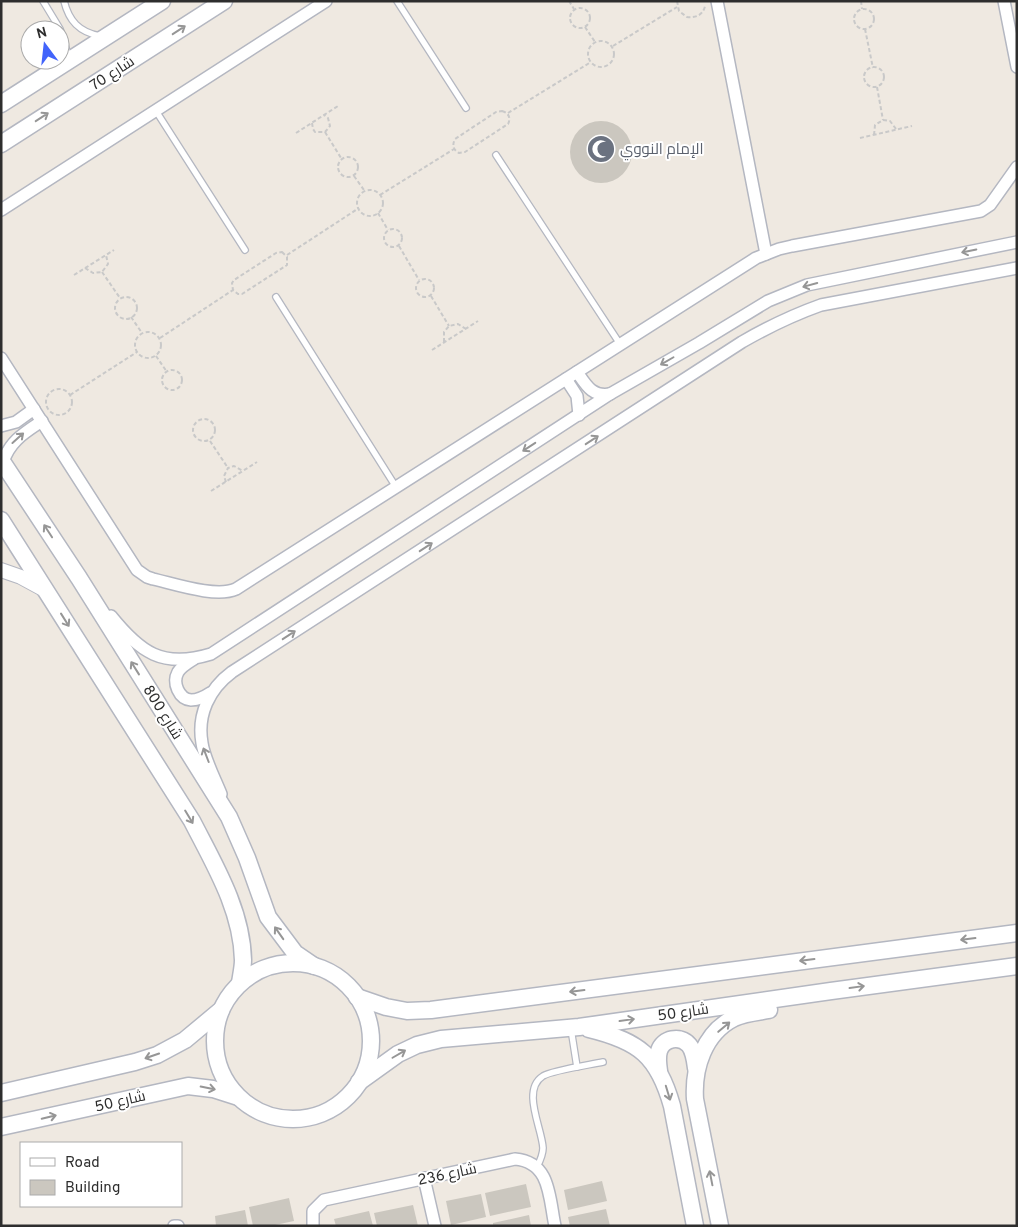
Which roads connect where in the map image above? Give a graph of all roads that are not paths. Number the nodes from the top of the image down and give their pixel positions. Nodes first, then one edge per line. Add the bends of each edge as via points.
1 (43, 1) edge
2 (64, 1) edge
3 (162, 1) edge
4 (224, 1) edge
5 (397, 1) edge
6 (717, 1) edge
7 (1004, 1) edge
8 (325, 2) edge
9 (55, 20) edge
10 (107, 37) junction
11 (70, 60) edge
12 (1017, 67) edge
13 (55, 70) edge
14 (1, 104) edge
15 (466, 108) dead end
16 (156, 111) junction
17 (1, 144) edge
18 (496, 155) dead end
19 (1017, 167) edge
20 (1, 210) edge
21 (1017, 242) edge
22 (244, 250) dead end
23 (766, 254) junction
24 (1017, 268) edge
25 (276, 297) dead end
26 (620, 344) junction
27 (1, 358) edge
28 (577, 372) junction
29 (566, 379) junction
30 (610, 394) junction
31 (34, 409) junction
32 (579, 415) junction
33 (42, 421) junction
34 (1, 426) edge
35 (2, 461) edge
36 (396, 487) junction
37 (1, 520) edge
38 (1, 570) edge
39 (79, 578) junction
40 (45, 590) junction
41 (195, 658) junction
42 (210, 693) junction
43 (229, 817) junction
44 (1017, 933) edge
45 (314, 966) junction
46 (1017, 966) edge
47 (240, 983) junction
48 (831, 990) junction
49 (357, 997) junction
50 (221, 1010) junction
51 (575, 1027) junction
52 (603, 1062) dead end
53 (577, 1067) junction
54 (696, 1068) junction
55 (659, 1071) junction
56 (359, 1082) junction
57 (1, 1093) edge
58 (238, 1097) junction
59 (1, 1128) edge
60 (537, 1167) junction
61 (424, 1178) junction
62 (313, 1226) edge
63 (435, 1226) edge
64 (555, 1226) edge
65 (695, 1226) edge
66 (720, 1226) edge

1 - 9 lane
2 - 10 lane via 76,26 91,34
3 - 10 main road
17 -> 4 main road, شارع 70
5 - 15 lane
6 - 23 street
7 - 12 street
8 - 16 street
10 - 11 main road
13 - 14 main road
16 - 20 street
16 - 22 lane
18 - 26 lane
19 - 23 street via 990,205 981,211 792,246
21 -> 30 street via 788,292
23 - 26 street
42 -> 24 street via 232,672 769,327 821,306
25 - 36 lane
26 - 28 street
27 - 31 street
28 - 29 street
28 - 30 street via 591,391 600,395
29 - 32 street via 577,396
29 - 36 street
30 - 32 street
31 - 33 street
31 - 34 street via 16,422
32 -> 41 street via 224,646
35 -> 33 street via 14,440
33 - 36 street via 138,570 153,579 214,592 236,589
39 -> 35 main road, شارع 800
37 - 40 main road
38 - 40 street
39 - 41 street via 133,642 149,653 179,660
43 -> 39 main road, شارع 800
40 -> 47 main road via 192,821 218,872 237,923 243,960
41 - 42 street via 178,671 175,679 178,691 190,700
43 -> 42 street via 202,743 203,716
45 -> 43 main road, شارع 800 via 295,953 268,917
44 -> 49 main road via 431,1010 407,1011
45 - 47 main road via 275,965
45 - 49 main road via 346,983
48 -> 46 main road, شارع 50
47 - 50 main road
51 -> 48 main road, شارع 50
54 -> 48 main road via 703,1050 734,1019
49 - 56 main road via 368,1020 371,1046
50 -> 57 main road via 185,1040 157,1055
50 - 58 main road via 215,1036 216,1056 223,1076
51 - 53 lane
51 - 55 main road via 628,1042 643,1052
56 -> 51 main road, شارع 50 via 398,1054 441,1038
52 - 53 lane
53 - 60 lane via 547,1074 535,1084 532,1095 543,1148
54 - 55 main road via 688,1044 681,1039 673,1039 660,1048
66 -> 54 main road via 695,1099
55 -> 65 main road via 672,1106
56 - 58 main road via 335,1106 302,1118 268,1115
59 -> 58 main road, شارع 50 via 188,1086
60 - 61 street, شارع 236 via 531,1162 515,1160
60 - 64 street via 546,1180
61 - 62 street, شارع 236 via 324,1200 313,1211
61 - 63 street

